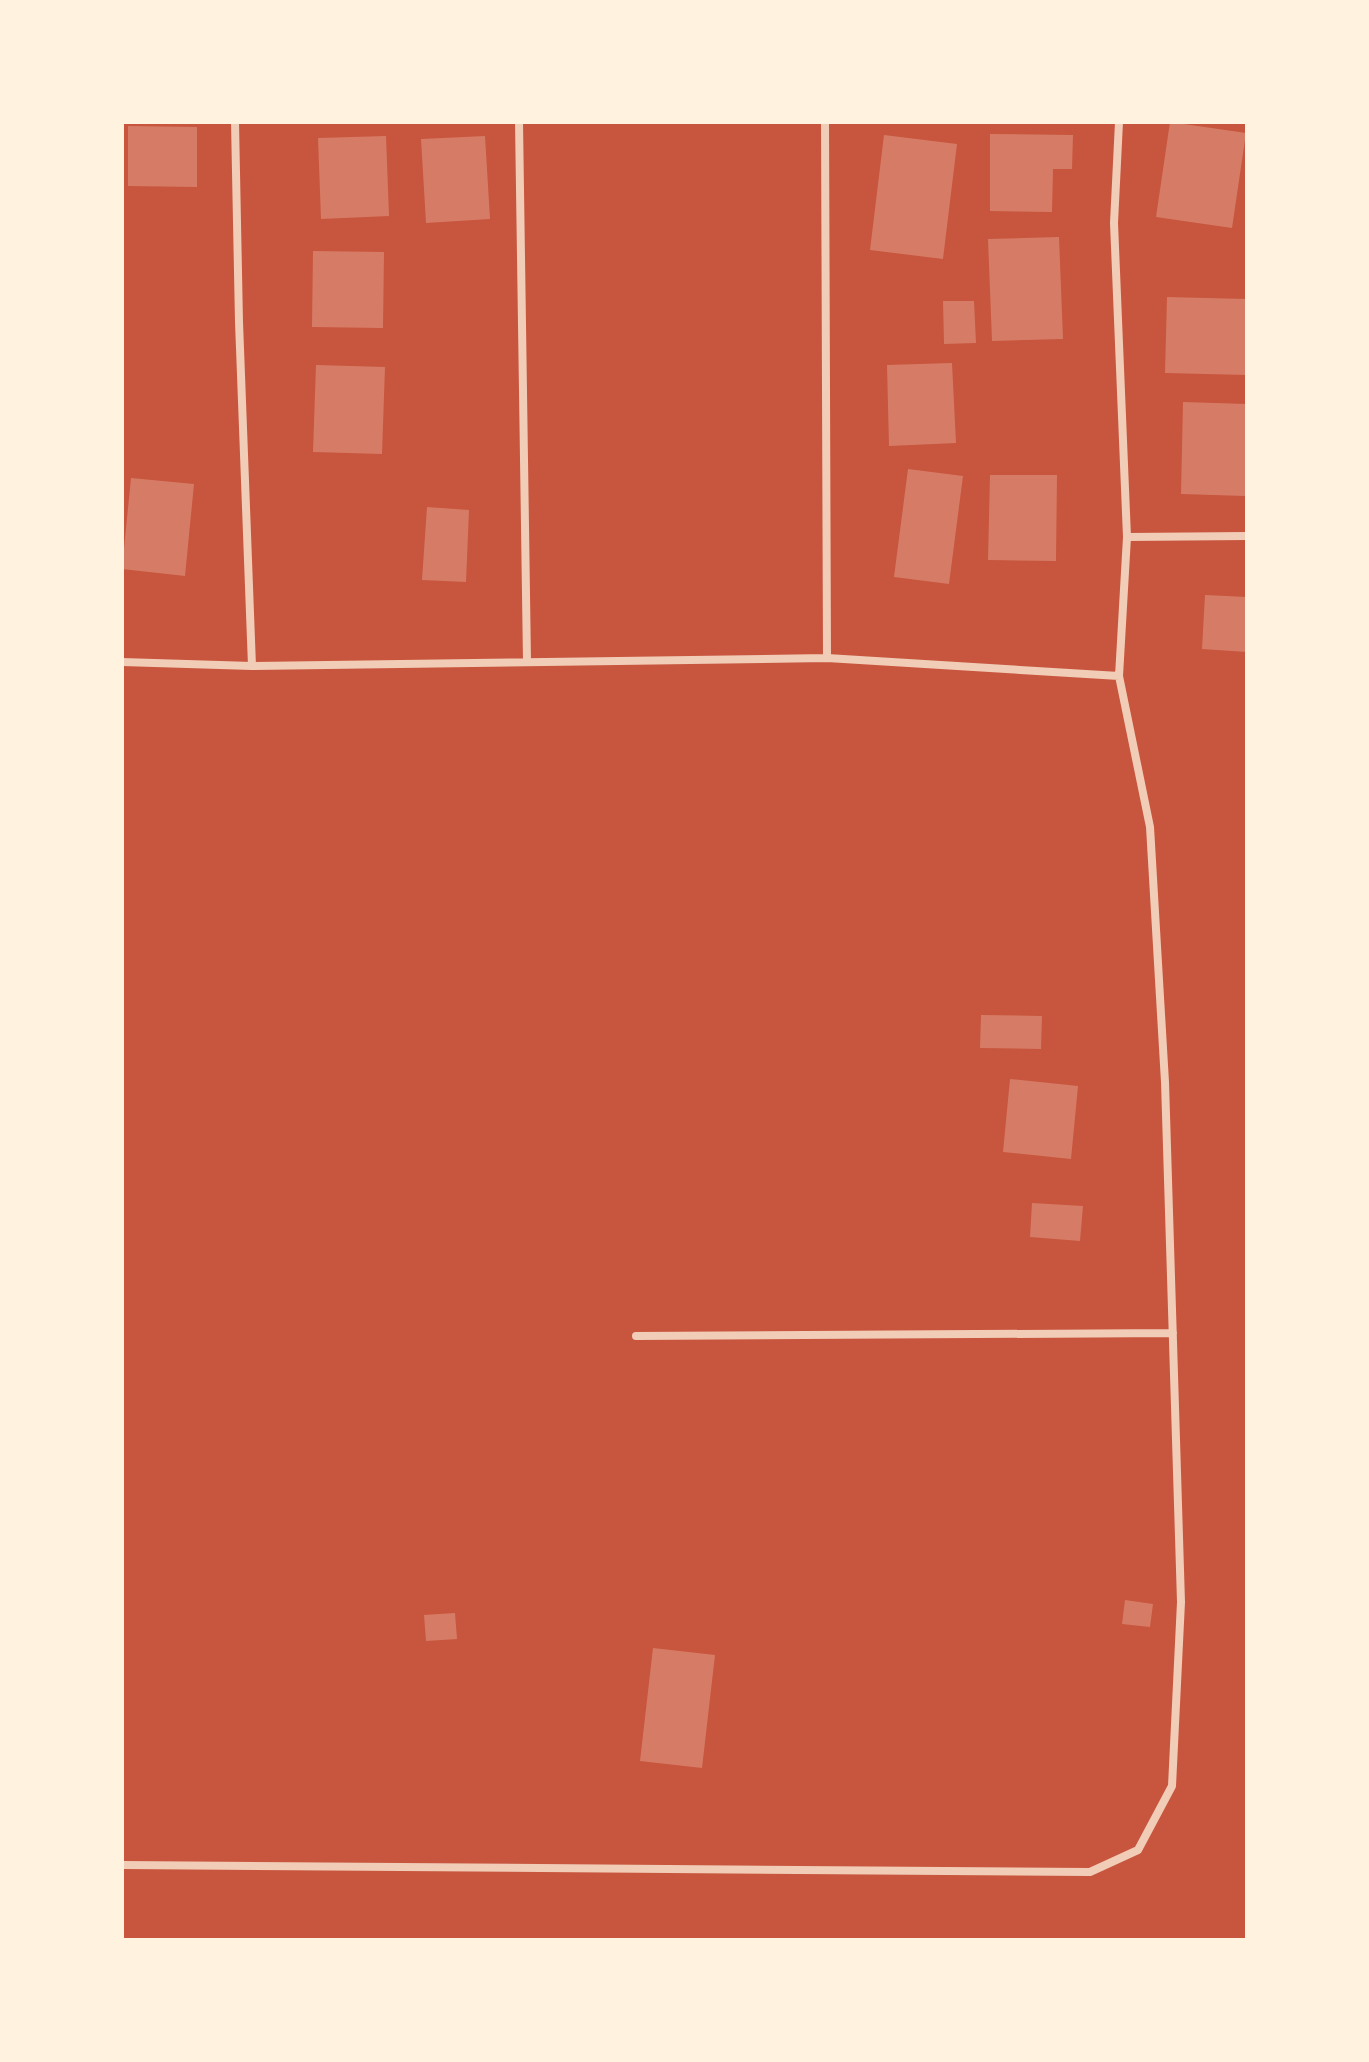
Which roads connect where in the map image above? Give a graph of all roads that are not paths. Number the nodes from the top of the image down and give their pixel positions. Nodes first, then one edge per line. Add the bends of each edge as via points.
1 (235, 122) edge
2 (519, 122) edge
3 (825, 122) edge
4 (1119, 122) edge
5 (1247, 536) edge
6 (1127, 537) junction
7 (827, 658) junction
8 (527, 661) junction
9 (122, 662) edge
10 (252, 666) junction
11 (1119, 676) junction
12 (1173, 1333) junction
13 (636, 1336) dead end
14 (122, 1865) edge

1 - 10 street
2 - 8 street
3 - 7 street
4 - 6 street via 1114,223
5 - 6 street
6 - 11 street
7 - 8 street
7 - 11 street
8 - 10 street
9 - 10 street
11 - 12 street via 1150,827
12 - 13 street
12 - 14 street via 1181,1602 1172,1786 1138,1850 1090,1872

